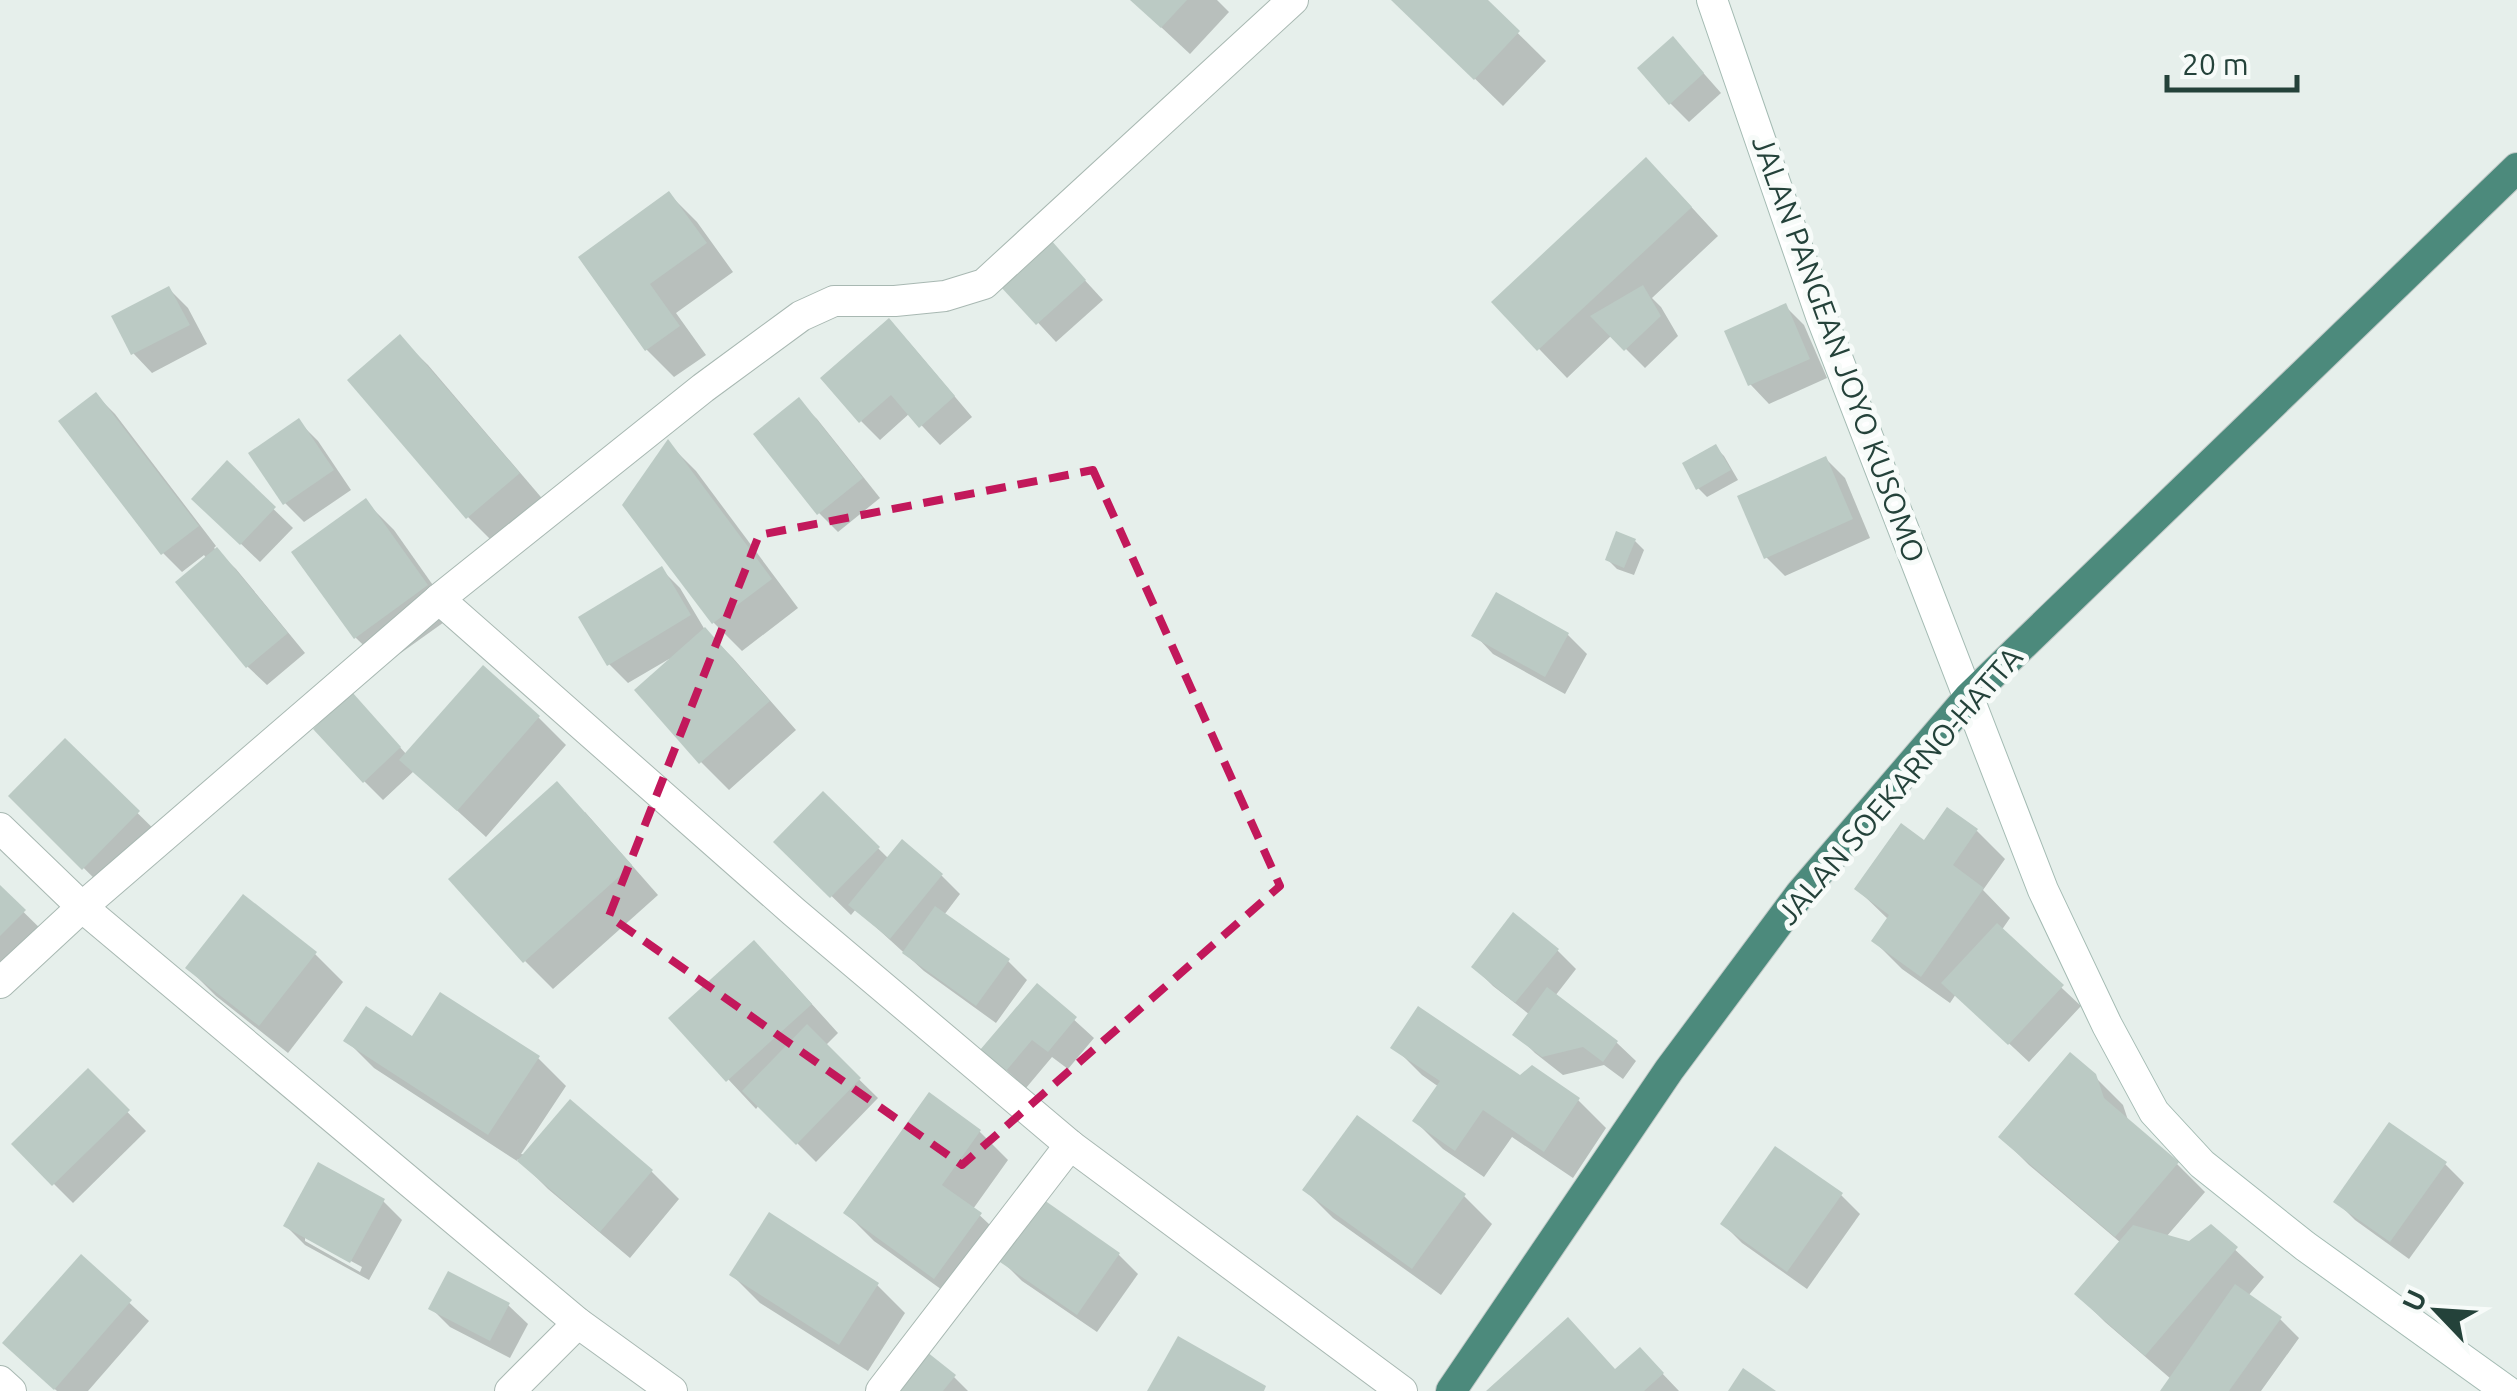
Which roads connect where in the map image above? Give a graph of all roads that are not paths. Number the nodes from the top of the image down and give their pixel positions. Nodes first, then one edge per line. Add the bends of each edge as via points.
1 (1293, 0) edge
2 (1712, 0) edge
3 (2517, 168) edge
4 (439, 599) junction
5 (1970, 697) junction
6 (0, 828) edge
7 (82, 907) junction
8 (0, 983) edge
9 (1070, 1146) junction
10 (578, 1323) junction
11 (0, 1381) edge
12 (11, 1391) edge
13 (510, 1391) edge
14 (672, 1391) edge
15 (881, 1391) edge
16 (1402, 1391) edge
17 (1451, 1391) edge
18 (2508, 1391) edge

1 - 4 street via 984,284 945,296 834,301 800,316
2 - 5 street, JALAN PANGEAN JOYO KUSOMO via 1821,316
3 - 5 highway, JALAN SOEKARNO-HATTA
4 - 7 street
4 - 9 street
5 - 17 highway, JALAN SOEKARNO-HATTA via 1800,894 1670,1070
5 - 18 street, JALAN PANGEAN JOYO KUSOMO via 2043,890 2154,1112 2202,1164 2276,1223
6 - 7 street
7 - 8 street
7 - 10 street
9 - 15 street
9 - 16 street
10 - 13 street
10 - 14 street
11 - 12 street

